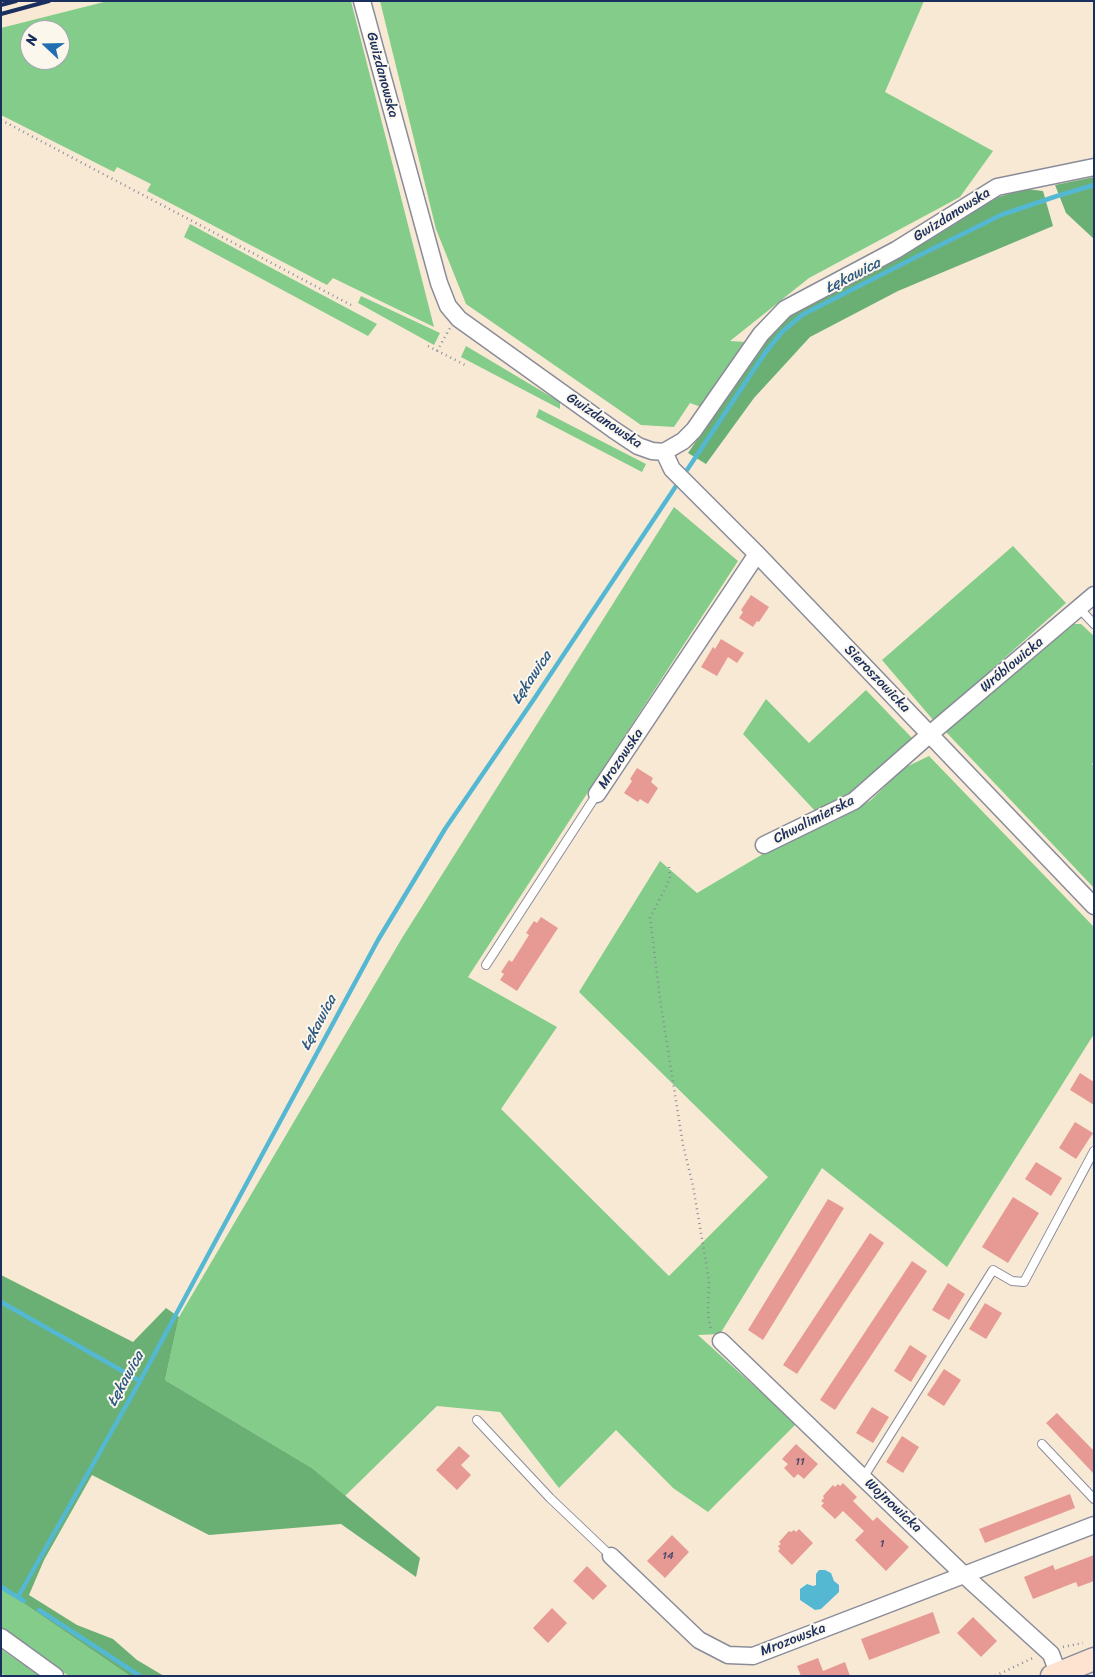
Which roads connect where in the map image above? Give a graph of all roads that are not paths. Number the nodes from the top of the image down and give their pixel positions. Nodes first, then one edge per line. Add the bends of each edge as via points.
1 (362, 1) edge
2 (1094, 167) edge
3 (664, 452) junction
4 (757, 554) junction
5 (1094, 595) edge
6 (1079, 608) junction
7 (1094, 624) edge
8 (930, 734) junction
9 (598, 794) joint
10 (764, 845) dead end
11 (1094, 906) edge
12 (486, 965) dead end
13 (1094, 1151) edge
14 (715, 1335) road end
15 (477, 1420) dead end
16 (1042, 1444) dead end
17 (863, 1478) junction
18 (1094, 1500) edge
19 (1094, 1525) edge
20 (611, 1556) joint
21 (963, 1574) junction
22 (1, 1637) edge
23 (1094, 1659) edge
24 (1055, 1675) edge
25 (55, 1676) edge

1 - 3 street, Gwizdanowska via 448,306 459,319 638,446
2 - 3 street, Gwizdanowska via 997,187 896,250 785,309 761,334 694,430
3 - 4 street, Sieroszowicka via 672,468
4 - 8 street, Sieroszowicka
4 - 9 street, Mrozowska
5 - 6 street, Wróblowicka
6 - 7 lane
6 - 8 street, Wróblowicka
8 - 10 street, Chwalimierska via 854,801
8 - 11 street, Sieroszowicka
9 - 12 lane, Mrozowska
13 - 17 lane via 1024,1282 1012,1281 993,1270
14 - 17 street, Wojnowicka
15 - 20 lane, Mrozowska via 550,1498
16 - 18 lane
17 - 21 street, Wojnowicka
19 - 21 street, Mrozowska
20 - 21 street, Mrozowska via 699,1640 728,1655 741,1656 753,1656
21 - 24 street, Wojnowicka via 1051,1654
22 - 25 street
23 - 24 street

